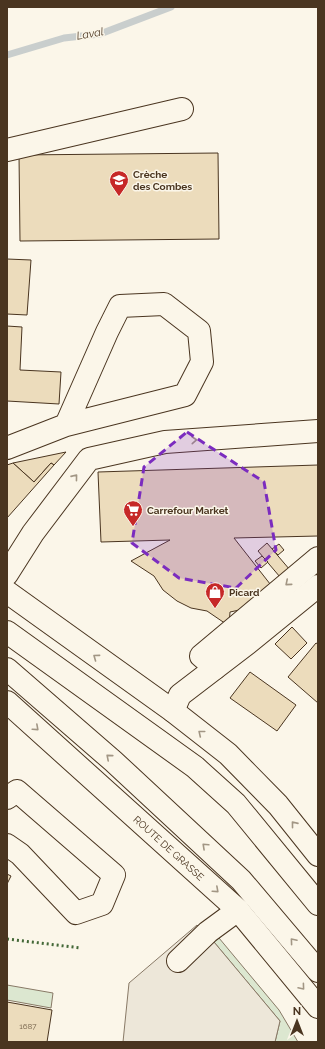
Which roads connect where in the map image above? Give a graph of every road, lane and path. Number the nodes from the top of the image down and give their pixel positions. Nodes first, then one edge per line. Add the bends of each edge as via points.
1 (182, 109) dead end
2 (7, 150) edge
3 (66, 425) junction
4 (318, 431) edge
5 (7, 448) edge
6 (318, 558) edge
7 (7, 574) edge
8 (318, 586) edge
9 (7, 592) edge
10 (7, 632) edge
11 (208, 662) junction
12 (7, 669) edge
13 (7, 702) edge
14 (173, 711) junction
15 (7, 798) edge
16 (7, 844) edge
17 (318, 855) edge
18 (318, 904) edge
19 (238, 910) junction
20 (178, 961) dead end
21 (318, 971) edge
22 (318, 1007) edge

1 - 2 main road
3 - 3 main road via 186,395 202,362 199,331 164,304 120,306
3 - 5 main road
7 -> 4 main road via 33,532 89,459 166,442
6 -> 11 main road
8 - 11 main road
14 -> 9 main road
10 - 18 main road via 195,767 236,804
11 - 14 main road via 180,695
21 -> 12 main road via 241,880 113,761
13 -> 19 main road, ROUTE DE GRASSE
17 -> 14 main road via 278,805 228,754
15 - 16 main road via 16,791 114,875 102,904 76,913 20,854
19 - 20 main road via 208,932
19 -> 22 main road, ROUTE DE GRASSE

